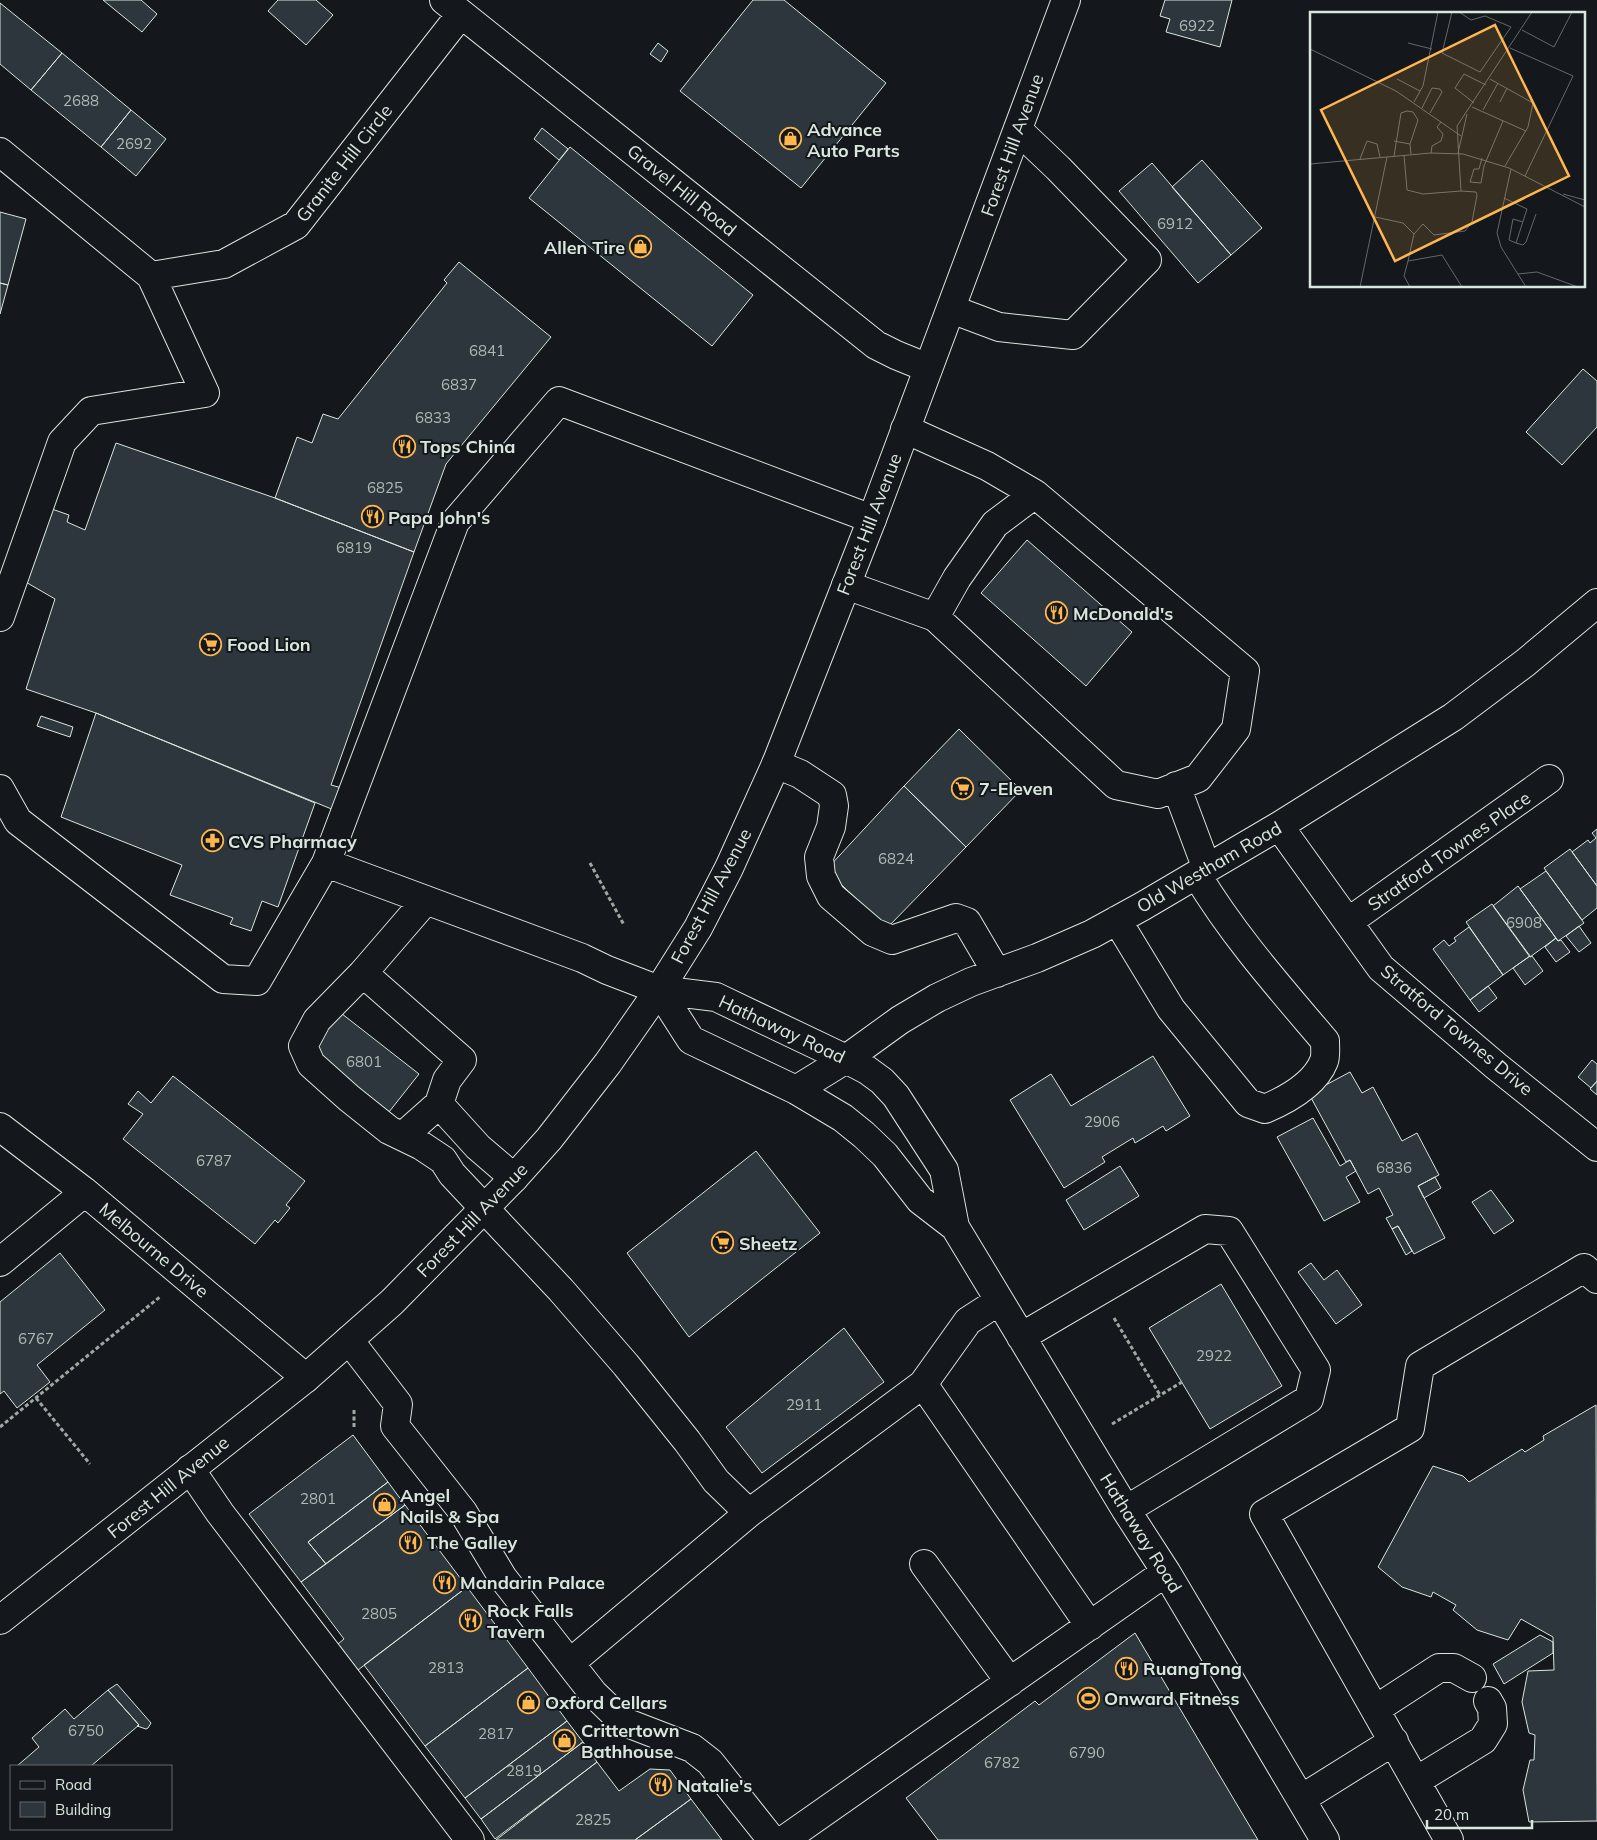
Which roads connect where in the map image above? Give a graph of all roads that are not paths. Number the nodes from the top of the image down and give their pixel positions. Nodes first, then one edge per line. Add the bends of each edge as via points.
1 (1066, 0) edge
2 (452, 7) edge
3 (1018, 130) junction
4 (0, 152) edge
5 (151, 276) junction
6 (950, 308) junction
7 (928, 368) junction
8 (905, 429) junction
9 (1035, 494) junction
10 (872, 519) junction
11 (846, 585) junction
12 (1597, 603) edge
13 (0, 616) edge
14 (935, 617) junction
15 (776, 764) junction
16 (1549, 779) dead end
17 (1176, 786) junction
18 (0, 789) edge
19 (1279, 826) junction
20 (326, 863) junction
21 (1202, 872) junction
22 (426, 900) junction
23 (1117, 920) junction
24 (1348, 922) junction
25 (363, 973) junction
26 (997, 973) junction
27 (659, 990) junction
28 (846, 1059) junction
29 (796, 1090) junction
30 (439, 1104) junction
31 (0, 1127) edge
32 (403, 1136) junction
33 (1597, 1147) edge
34 (514, 1178) junction
35 (85, 1192) junction
36 (484, 1208) junction
37 (955, 1227) junction
38 (0, 1262) edge
39 (1597, 1279) edge
40 (999, 1301) junction
41 (1021, 1337) junction
42 (349, 1340) junction
43 (306, 1378) junction
44 (923, 1384) junction
45 (190, 1469) junction
46 (1126, 1510) junction
47 (749, 1513) junction
48 (924, 1564) dead end
49 (1166, 1572) junction
50 (0, 1620) edge
51 (1090, 1626) junction
52 (570, 1664) junction
53 (1472, 1678) dead end
54 (1010, 1682) junction
55 (1488, 1701) dead end
56 (1376, 1709) junction
57 (1394, 1741) junction
58 (1416, 1781) junction
59 (1301, 1799) junction
60 (470, 1840) edge
61 (772, 1840) edge
62 (784, 1840) edge
63 (1325, 1840) edge
64 (1449, 1840) edge

1 - 3 street, Forest Hill Avenue
2 - 5 street, Granite Hill Circle via 296,225 224,264
2 - 7 street, Gravel Hill Road via 876,345
3 - 6 street, Forest Hill Avenue
3 - 6 street via 1147,260 1074,334 999,327
4 - 5 street
5 - 13 street via 205,393 91,410 62,442
6 - 7 street, Forest Hill Avenue
7 - 8 street, Forest Hill Avenue
8 - 9 street via 986,466
8 - 10 street, Forest Hill Avenue
9 - 14 street via 995,524 957,578
9 - 17 street via 1245,671 1236,729 1198,778
10 - 11 street, Forest Hill Avenue
10 - 20 street via 559,401 456,522
11 - 14 street
11 - 15 street, Forest Hill Avenue
12 - 19 street, Old Westham Road via 1453,717
14 - 17 street via 1116,785 1158,794
15 - 26 street via 800,774 832,795 831,827 818,857 821,876 831,896 872,932 892,940 956,918 967,922
15 - 27 street, Forest Hill Avenue via 698,928
16 - 24 street, Stratford Townes Place
17 - 21 street
18 - 20 street via 18,821 223,979 257,981
19 - 21 street, Old Westham Road
19 - 24 street, Stratford Townes Drive
20 - 22 street
21 - 23 street, Old Westham Road
21 - 23 street via 1216,907 1325,1042 1324,1061 1311,1080 1284,1100 1265,1109 1248,1103 1171,1009
22 - 25 street
22 - 27 street
23 - 26 street, Old Westham Road via 1092,934
24 - 33 street, Stratford Townes Drive via 1381,968
25 - 30 street via 462,1060 447,1080
25 - 32 street via 316,1020 302,1046 317,1070 382,1125
26 - 28 street, Old Westham Road via 936,998
27 - 28 street, Hathaway Road via 716,997
27 - 29 street, Hathaway Road via 691,1040
27 - 34 street, Forest Hill Avenue via 589,1088
28 - 29 street, Old Westham Road
28 - 37 street, Hathaway Road via 882,1082 896,1096 917,1128 944,1170
29 - 37 street, Hathaway Road via 843,1118 864,1135 885,1155 920,1200
30 - 32 street
30 - 34 street via 478,1147
31 - 35 street, Melbourne Drive
32 - 36 street via 443,1160
34 - 36 street, Forest Hill Avenue
35 - 38 street
35 - 43 street, Melbourne Drive
36 - 42 street, Forest Hill Avenue via 398,1296
36 - 47 street via 594,1328 681,1433 716,1481
37 - 40 street, Hathaway Road
39 - 56 street via 1584,1268 1420,1366 1410,1428 1264,1514
40 - 41 street, Hathaway Road
40 - 44 street via 968,1320
41 - 46 street, Hathaway Road
41 - 46 street via 1204,1229 1229,1231 1316,1370 1309,1399
42 - 43 street, Forest Hill Avenue
42 - 52 street via 398,1404 395,1426 463,1512 503,1578
43 - 45 street, Forest Hill Avenue
44 - 47 street
44 - 51 street
45 - 50 street, Forest Hill Avenue
45 - 60 street via 226,1521
46 - 49 street, Hathaway Road
47 - 52 street
48 - 54 street
49 - 51 street
49 - 59 street, Hathaway Road
51 - 54 street
52 - 61 street via 593,1693 622,1721 692,1748 710,1762
53 - 56 street via 1454,1668 1439,1668
54 - 62 street
55 - 58 street via 1493,1724 1484,1740
56 - 57 street
57 - 58 street
57 - 59 street
58 - 64 street
59 - 63 street, Hathaway Road

